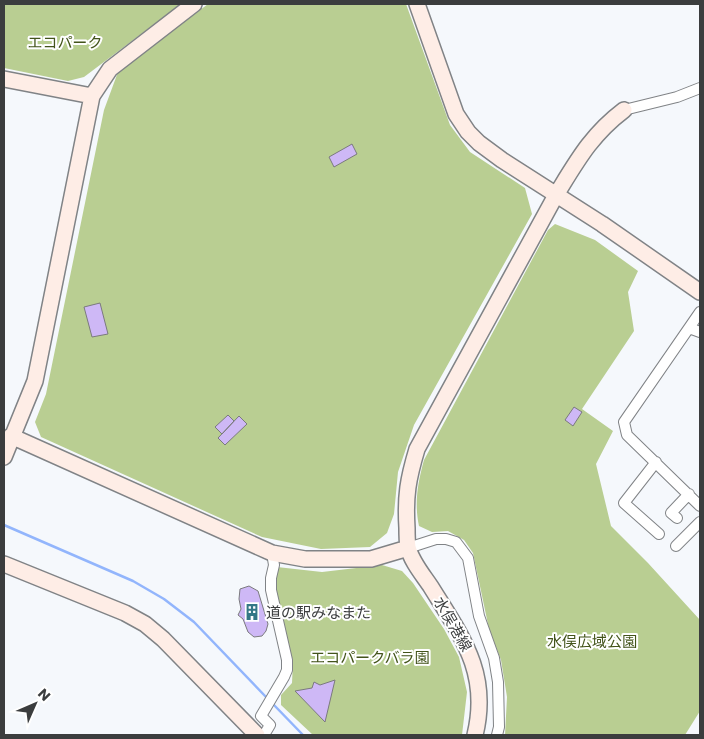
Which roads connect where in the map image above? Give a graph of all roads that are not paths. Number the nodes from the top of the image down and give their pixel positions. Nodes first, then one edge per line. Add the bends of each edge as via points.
1 (194, 4) edge
2 (417, 4) edge
3 (4, 79) edge
4 (700, 88) edge
5 (92, 96) junction
6 (624, 110) joint
7 (556, 195) junction
8 (700, 292) edge
9 (700, 312) edge
10 (689, 328) junction
11 (700, 332) edge
12 (12, 436) junction
13 (4, 457) edge
14 (656, 462) junction
15 (696, 499) edge
16 (671, 513) dead end
17 (700, 522) edge
18 (659, 534) dead end
19 (676, 546) dead end
20 (408, 548) junction
21 (272, 552) junction
22 (4, 564) edge
23 (251, 732) edge
24 (264, 735) edge
25 (475, 735) edge
26 (497, 735) edge

1 - 5 street via 110,68
2 - 7 street via 456,114 468,132 502,160
3 - 5 street
4 - 6 street
5 - 12 street via 35,381
6 - 7 street via 596,134
7 - 8 street
7 - 20 street via 417,449 408,480
9 - 10 street
10 - 11 street
10 - 14 street via 624,422 627,435
12 - 13 street
12 - 21 street
14 - 15 street
14 - 18 street via 624,503
15 - 16 street
17 - 19 street
20 - 21 street via 371,559 305,559
20 - 25 street, 水俣港線 via 472,657 479,699
20 - 26 street via 446,539 456,542 468,558 479,616 494,658 498,682
21 - 24 street via 271,590 287,670 261,716 270,725
22 - 23 street via 146,624

